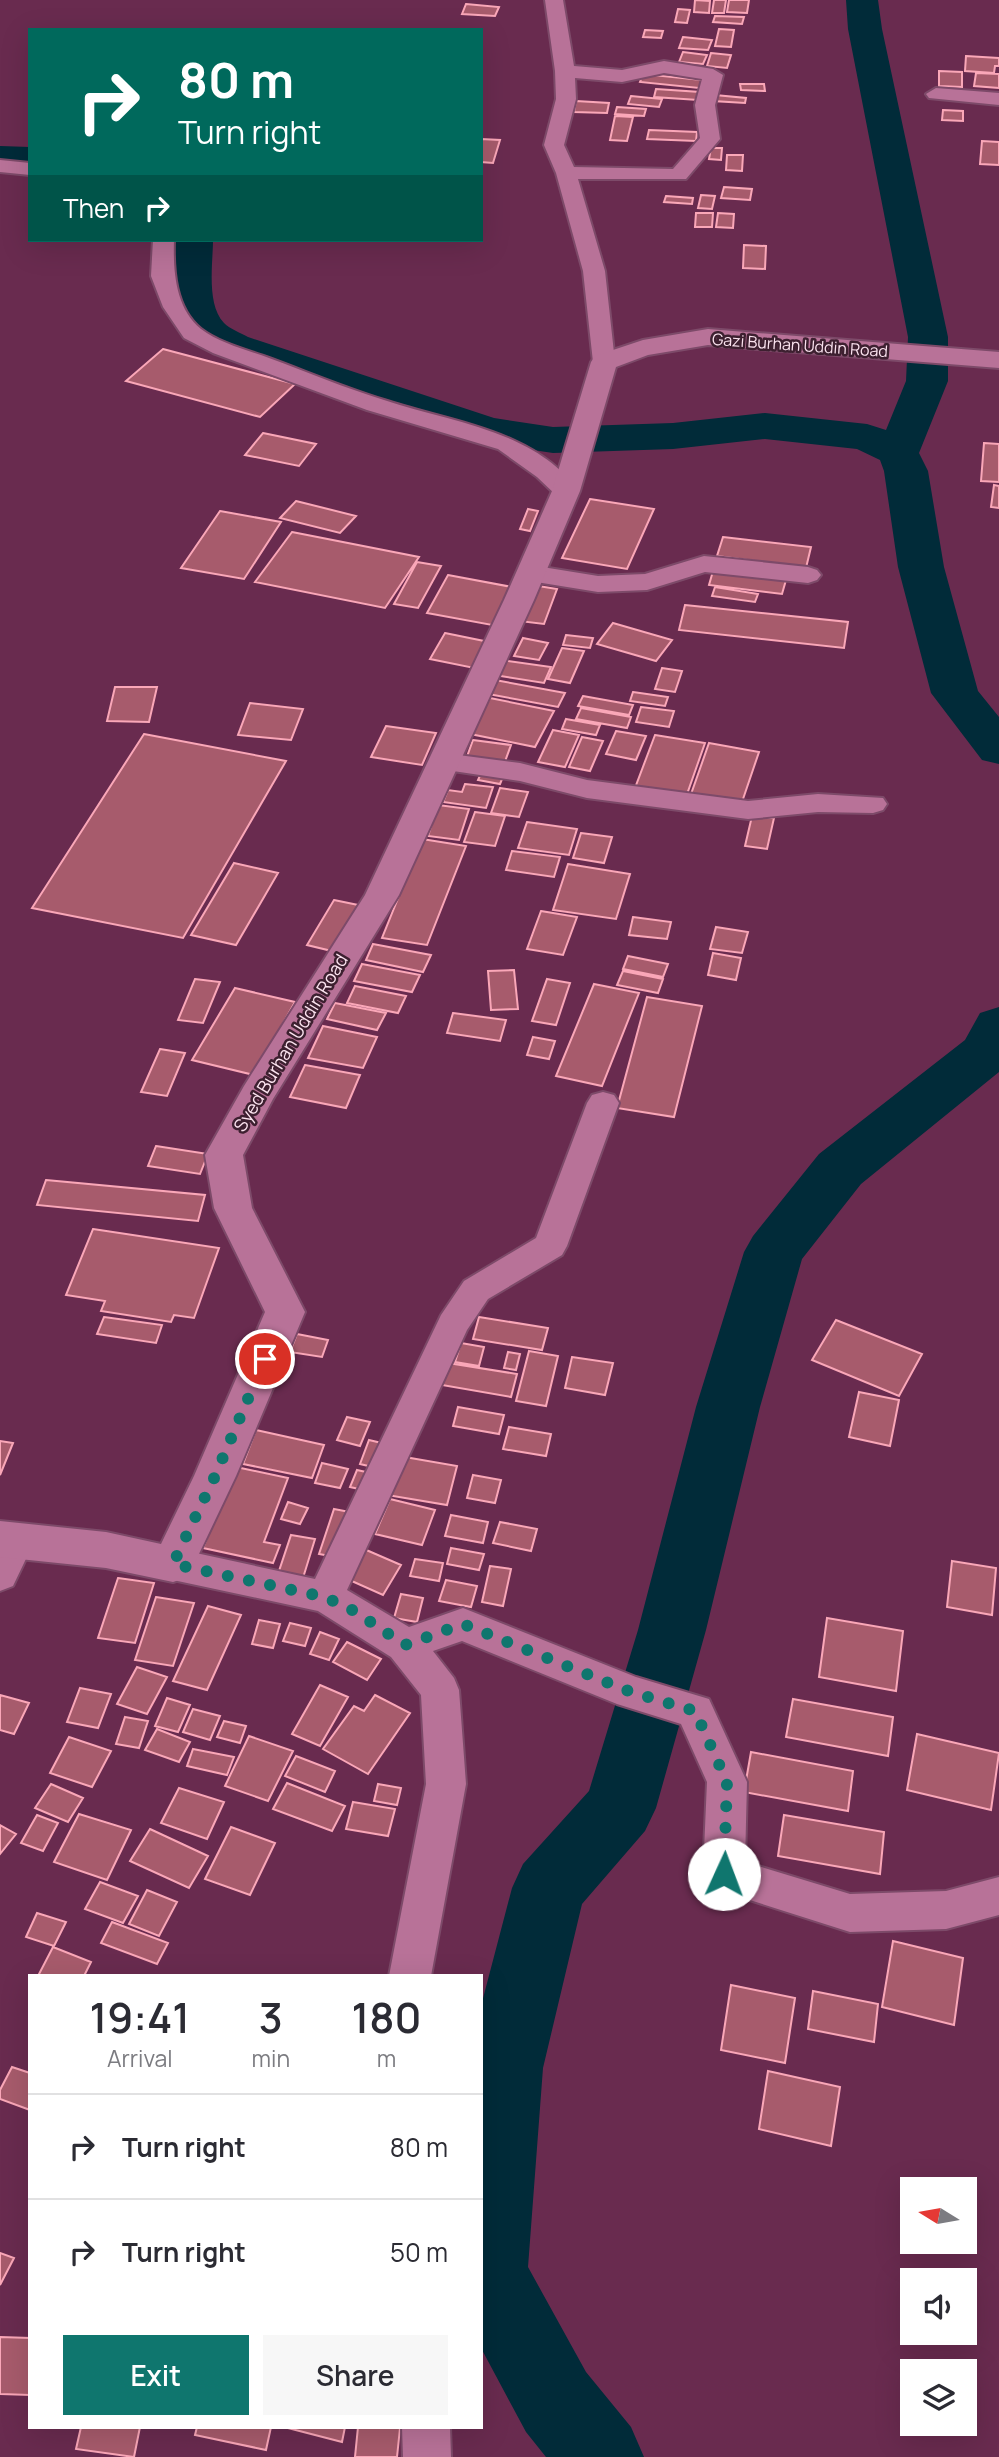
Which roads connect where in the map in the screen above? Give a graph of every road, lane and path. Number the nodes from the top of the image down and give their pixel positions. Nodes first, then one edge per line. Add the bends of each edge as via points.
1 (554, 0) edge
2 (565, 71) junction
3 (936, 94) dead end
4 (999, 99) edge
5 (0, 166) edge
6 (28, 169) edge
7 (566, 173) junction
8 (163, 242) edge
9 (995, 360) edge
10 (604, 362) junction
11 (568, 486) junction
12 (530, 573) junction
13 (808, 575) dead end
14 (443, 762) junction
15 (873, 804) dead end
16 (603, 1103) dead end
17 (8, 1540) edge
18 (173, 1564) junction
19 (0, 1575) edge
20 (325, 1597) junction
21 (405, 1645) junction
22 (999, 1896) edge
23 (410, 1974) edge
24 (426, 2429) edge
25 (427, 2457) edge

1 - 2 street
2 - 7 street via 566,99 554,145
2 - 7 street via 622,76 664,67 713,75 705,105 710,139 679,175
3 - 4 street
5 - 6 street
7 - 10 street via 594,271
8 - 11 street via 162,276 174,307 192,333 375,405 506,444
9 - 10 street, Gazi Burhan Uddin Road via 708,337 643,348
10 - 11 street, Syed Burhan Uddin Road
11 - 12 street, Syed Burhan Uddin Road
12 - 13 street via 598,583 647,582 704,564
12 - 14 street, Syed Burhan Uddin Road
14 - 15 street via 520,772 587,789 748,810 818,803
14 - 18 street, Syed Burhan Uddin Road via 382,895 224,1155 233,1208 285,1312
16 - 20 street via 550,1246 476,1290 453,1324
17 - 18 street via 106,1550
17 - 19 street
18 - 20 street
20 - 21 street
21 - 22 street via 463,1624 631,1692 695,1711 727,1782 724,1874 850,1913 946,1910
21 - 23 street via 440,1690 446,1784
24 - 25 street

